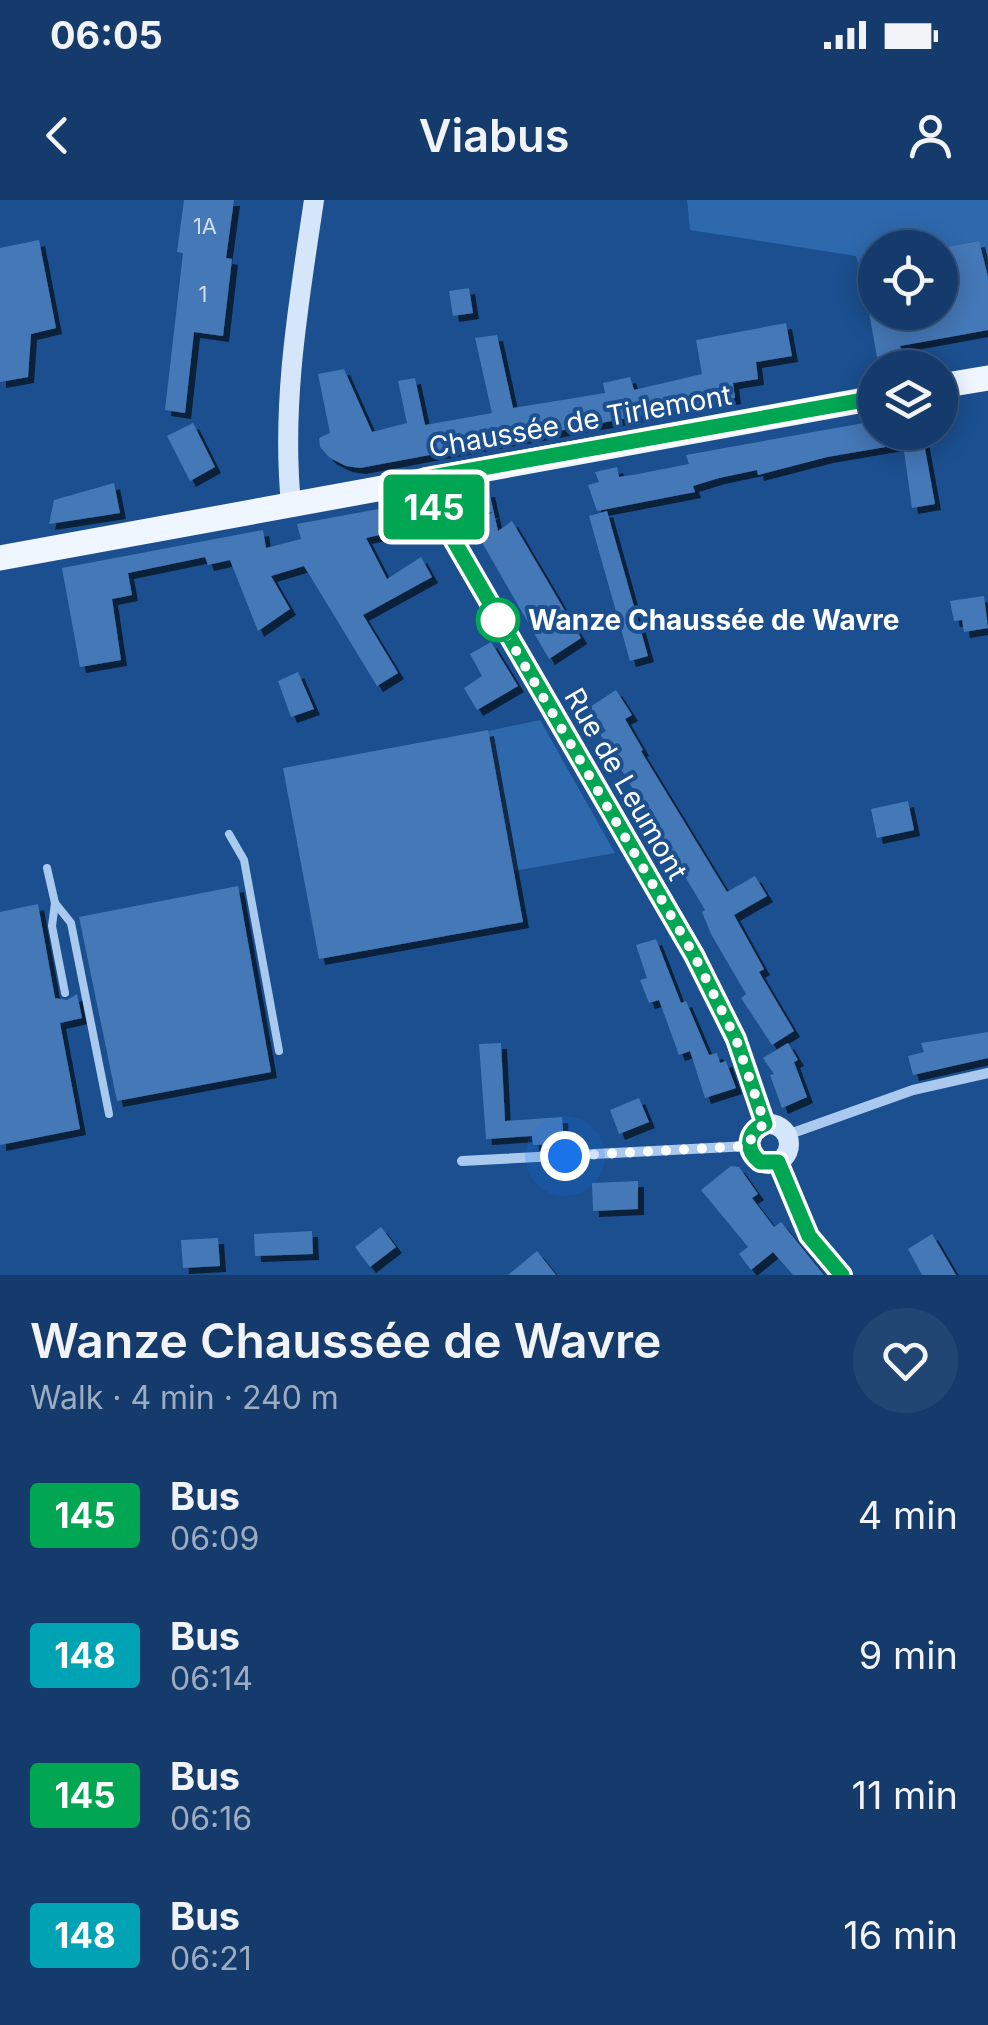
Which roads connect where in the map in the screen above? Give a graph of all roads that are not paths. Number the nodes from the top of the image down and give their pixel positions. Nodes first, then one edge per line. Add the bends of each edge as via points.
1 (314, 200) edge
2 (988, 378) edge
3 (958, 383) edge
4 (858, 401) edge
5 (426, 478) junction
6 (291, 504) junction
7 (0, 558) edge
8 (228, 834) dead end
9 (48, 868) dead end
10 (55, 903) junction
11 (64, 994) dead end
12 (279, 1051) dead end
13 (988, 1073) edge
14 (109, 1114) dead end
15 (765, 1124) junction
16 (787, 1135) junction
17 (749, 1146) junction
18 (462, 1161) dead end
19 (778, 1162) junction
20 (842, 1275) edge

1 - 6 street via 288,406
2 - 3 main road
4 - 5 main road, Chaussée de Tirlemont
5 - 6 main road, Chaussée de Tirlemont
5 - 15 street, Rue de Leumont via 432,503 694,955 736,1039
6 - 7 main road, Chaussée de Tirlemont
8 - 12 lane via 244,860
9 - 10 lane
10 - 11 lane via 52,926
10 - 14 lane via 71,923
13 - 16 street via 913,1090
15 - 16 street
15 - 17 street
16 - 19 street via 789,1147
17 - 18 street
17 - 19 street via 760,1162
19 - 20 street via 809,1236

